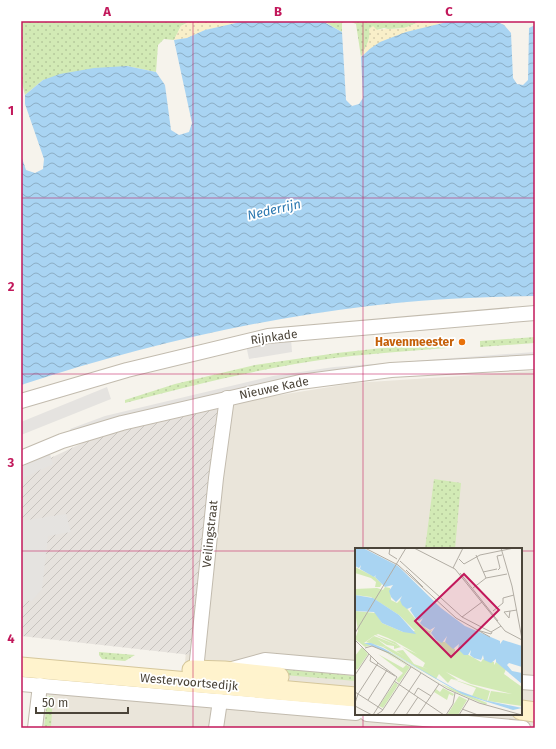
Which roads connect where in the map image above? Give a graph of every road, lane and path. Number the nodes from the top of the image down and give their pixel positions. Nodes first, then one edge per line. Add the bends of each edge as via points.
1 (535, 313) edge
2 (535, 362) edge
3 (226, 398) junction
4 (23, 402) edge
5 (21, 458) edge
6 (21, 655) edge
7 (21, 667) edge
8 (355, 668) edge
9 (196, 670) junction
10 (224, 671) junction
11 (522, 682) edge
12 (535, 683) edge
13 (21, 684) edge
14 (40, 685) junction
15 (355, 685) edge
16 (355, 697) edge
17 (522, 699) edge
18 (535, 700) edge
19 (220, 701) junction
20 (522, 710) edge
21 (535, 712) edge
22 (355, 713) edge
23 (371, 718) edge
24 (35, 728) edge
25 (216, 728) edge
26 (523, 728) edge

1 - 4 street, Rijnkade via 268,336 127,370
2 - 3 street, Nieuwe Kade via 391,370 300,382
3 - 5 street, Nieuwe Kade via 122,423 62,441
3 - 9 street, Veilingstraat
6 - 9 main road, Westervoortsedijk
7 - 16 main road, Westervoortsedijk
8 - 10 street, Westervoortsedijk via 265,660
9 - 10 main road, Westervoortsedijk
10 - 15 main road, Westervoortsedijk
11 - 12 street
13 - 14 street, Westervoortsedijk
14 - 19 street, Westervoortsedijk
14 - 24 street
17 - 18 main road
19 - 22 street, Westervoortsedijk
19 - 25 street
20 - 21 main road
23 - 26 street

